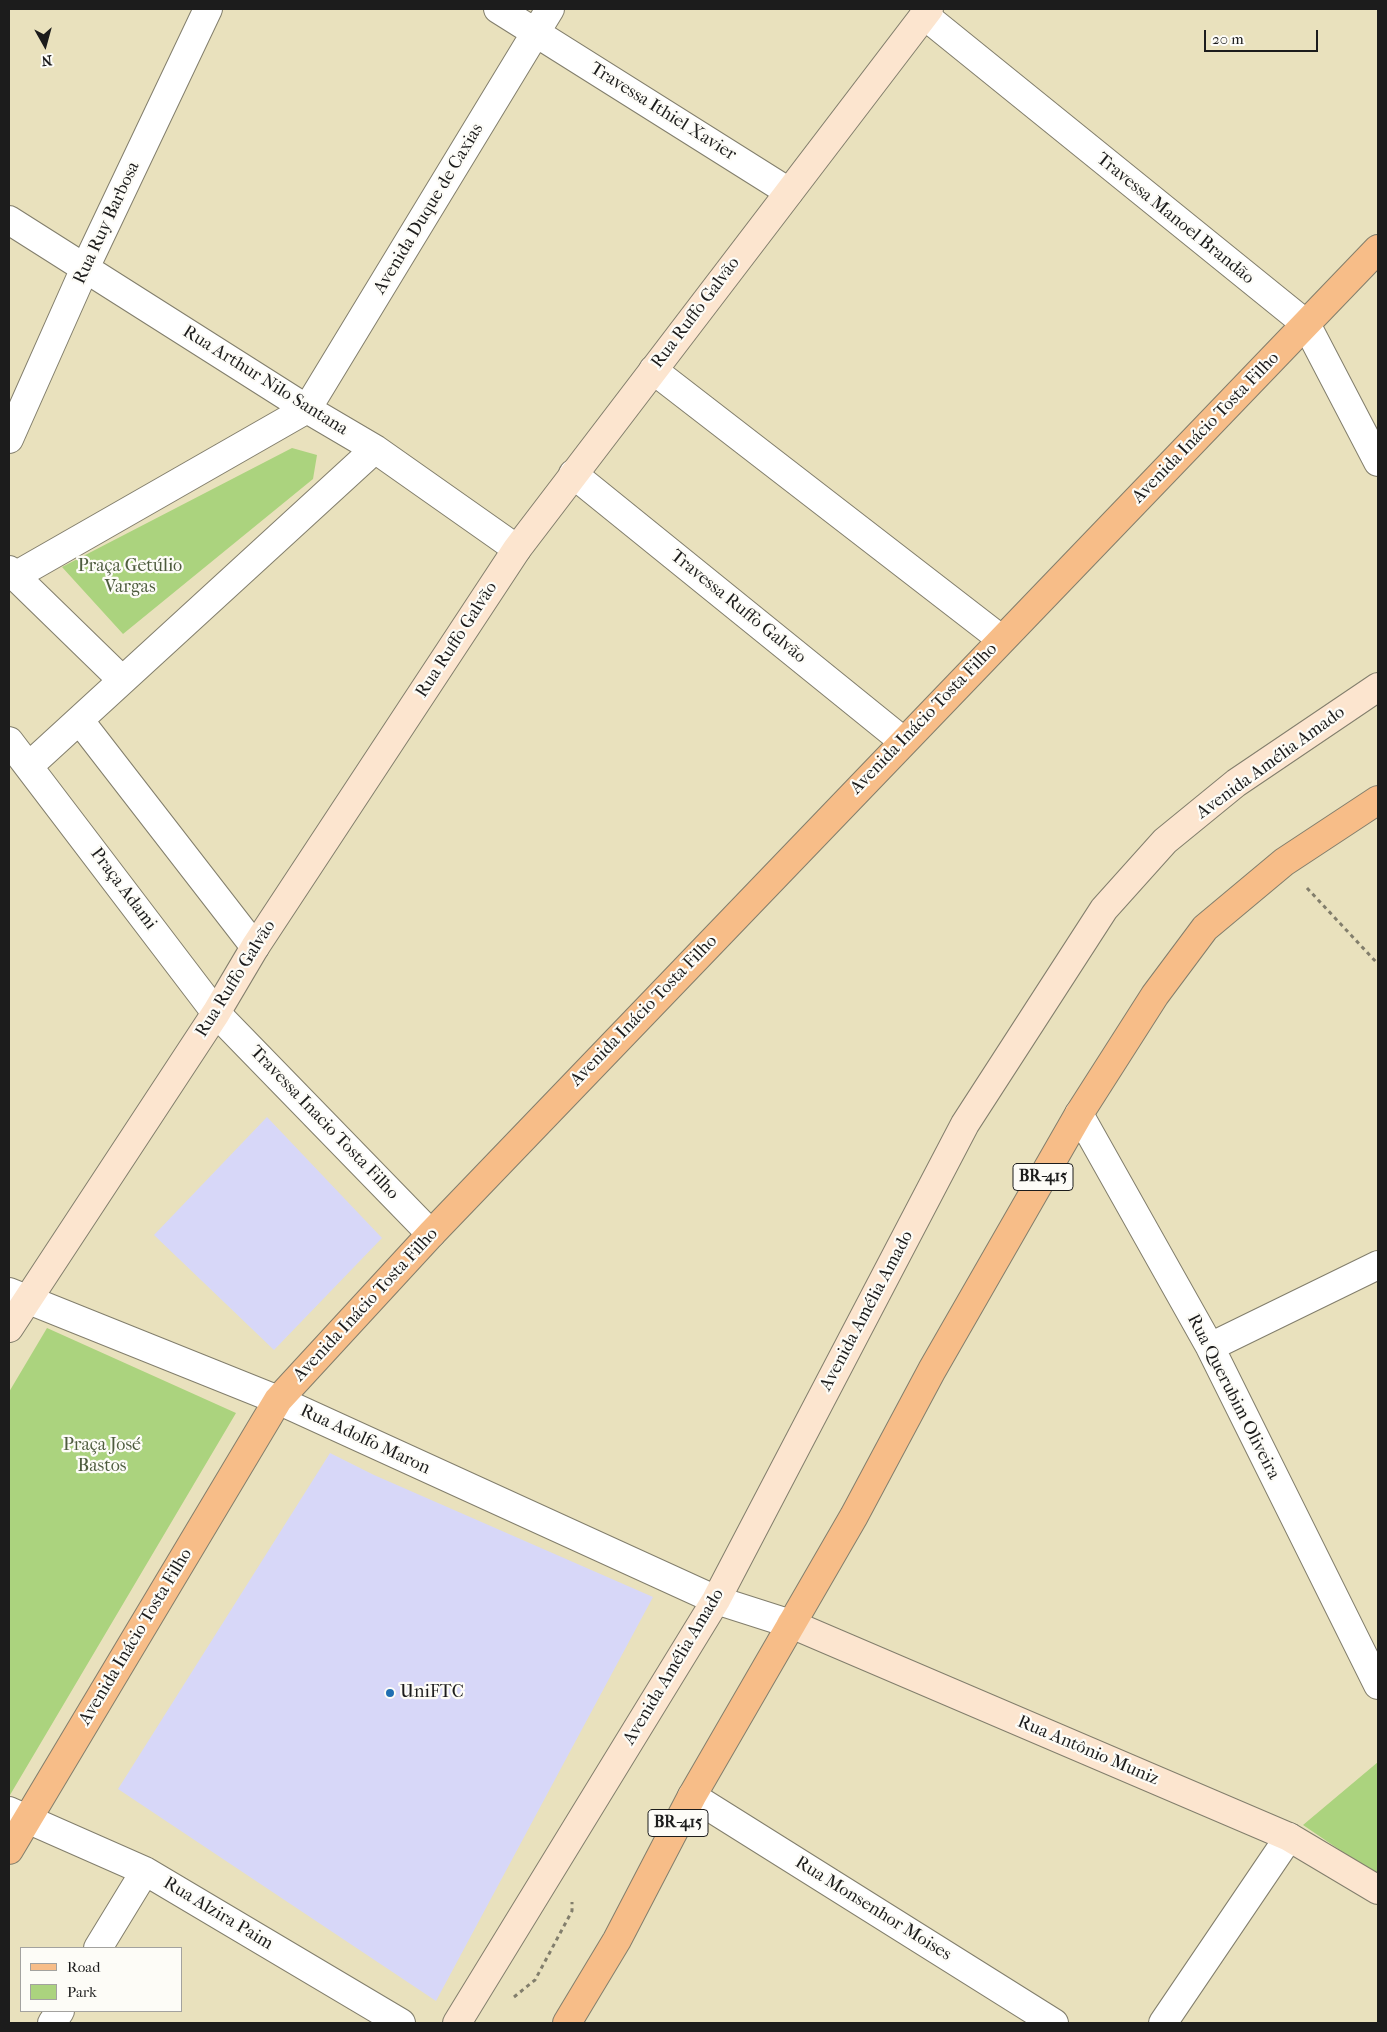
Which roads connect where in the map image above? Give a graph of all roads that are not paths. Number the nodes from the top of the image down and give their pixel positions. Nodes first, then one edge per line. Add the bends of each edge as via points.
1 (208, 9) edge
2 (498, 9) edge
3 (926, 12) edge
4 (543, 20) edge
5 (789, 192) junction
6 (9, 220) edge
7 (1378, 249) edge
8 (85, 268) junction
9 (1306, 324) junction
10 (653, 370) junction
11 (307, 409) junction
12 (9, 439) edge
13 (375, 449) junction
14 (1378, 462) edge
15 (573, 474) junction
16 (517, 549) junction
17 (12, 573) edge
18 (1001, 639) junction
19 (122, 680) junction
20 (1378, 687) edge
21 (80, 721) junction
22 (9, 741) edge
23 (903, 741) junction
24 (29, 766) junction
25 (1378, 800) edge
26 (255, 947) junction
27 (216, 1013) junction
28 (1080, 1114) junction
29 (431, 1234) junction
30 (1378, 1265) edge
31 (18, 1296) edge
32 (9, 1328) edge
33 (1210, 1347) junction
34 (278, 1400) junction
35 (716, 1600) junction
36 (791, 1624) junction
37 (1378, 1685) edge
38 (692, 1796) junction
39 (18, 1814) edge
40 (1289, 1837) junction
41 (9, 1850) edge
42 (145, 1871) junction
43 (1378, 1890) edge
44 (99, 1947) edge
45 (59, 2012) edge
46 (52, 2023) edge
47 (401, 2023) edge
48 (457, 2023) edge
49 (568, 2023) edge
50 (1054, 2023) edge
51 (1163, 2023) edge

1 - 8 street, Rua Ruy Barbosa
2 - 4 street, Travessa Ithiel Xavier
3 - 5 street, Rua Ruffo Galvão
3 - 9 street, Travessa Manoel Brandão
4 - 5 street, Travessa Ithiel Xavier
4 - 11 street, Avenida Duque de Caxias
5 - 10 street, Rua Ruffo Galvão
6 - 8 street, Rua Arthur Nilo Santana
7 - 9 main road, Avenida Inácio Tosta Filho
8 - 11 street, Rua Arthur Nilo Santana
8 - 12 street, Rua Ruy Barbosa
9 - 14 street, Travessa Manoel Brandão
9 - 18 main road, Avenida Inácio Tosta Filho
10 - 15 street, Rua Ruffo Galvão
10 - 18 street
11 - 13 street, Rua Arthur Nilo Santana
11 - 17 street
13 - 16 street, Rua Arthur Nilo Santana
13 - 19 street
15 - 16 street, Rua Ruffo Galvão
15 - 23 street, Travessa Ruffo Galvão
16 - 26 street, Rua Ruffo Galvão
17 - 19 street
18 - 23 main road, Avenida Inácio Tosta Filho
19 - 21 street
20 - 35 street, Avenida Amélia Amado via 1222,795 1165,841 1104,909 965,1124
21 - 24 street
21 - 26 street
22 - 24 street, Praça Adami
23 - 29 main road, Avenida Inácio Tosta Filho
24 - 27 street, Praça Adami
25 - 28 main road, BR-415 via 1284,862 1205,928 1155,995
26 - 27 street, Rua Ruffo Galvão
27 - 29 street, Travessa Inacio Tosta Filho
27 - 31 street, Rua Ruffo Galvão
28 - 33 street, Rua Querubim Oliveira
28 - 36 main road, BR-415 via 932,1370 854,1516
29 - 34 main road, Avenida Inácio Tosta Filho
30 - 33 street
31 - 32 street, Rua Ruffo Galvão
31 - 34 street, Rua Adolfo Maron
33 - 37 street, Rua Querubim Oliveira
34 - 35 street, Rua Adolfo Maron
34 - 39 main road, Avenida Inácio Tosta Filho
35 - 36 street, Rua Adolfo Maron
35 - 48 street, Avenida Amélia Amado
36 - 38 main road, BR-415
36 - 40 street, Rua Antônio Muniz
38 - 49 main road, BR-415
38 - 50 street, Rua Monsenhor Moises
39 - 41 main road, Avenida Inácio Tosta Filho
39 - 42 street, Rua Alzira Paim
40 - 43 street, Rua Antônio Muniz
40 - 51 street
42 - 44 street
42 - 47 street, Rua Alzira Paim
45 - 46 street

